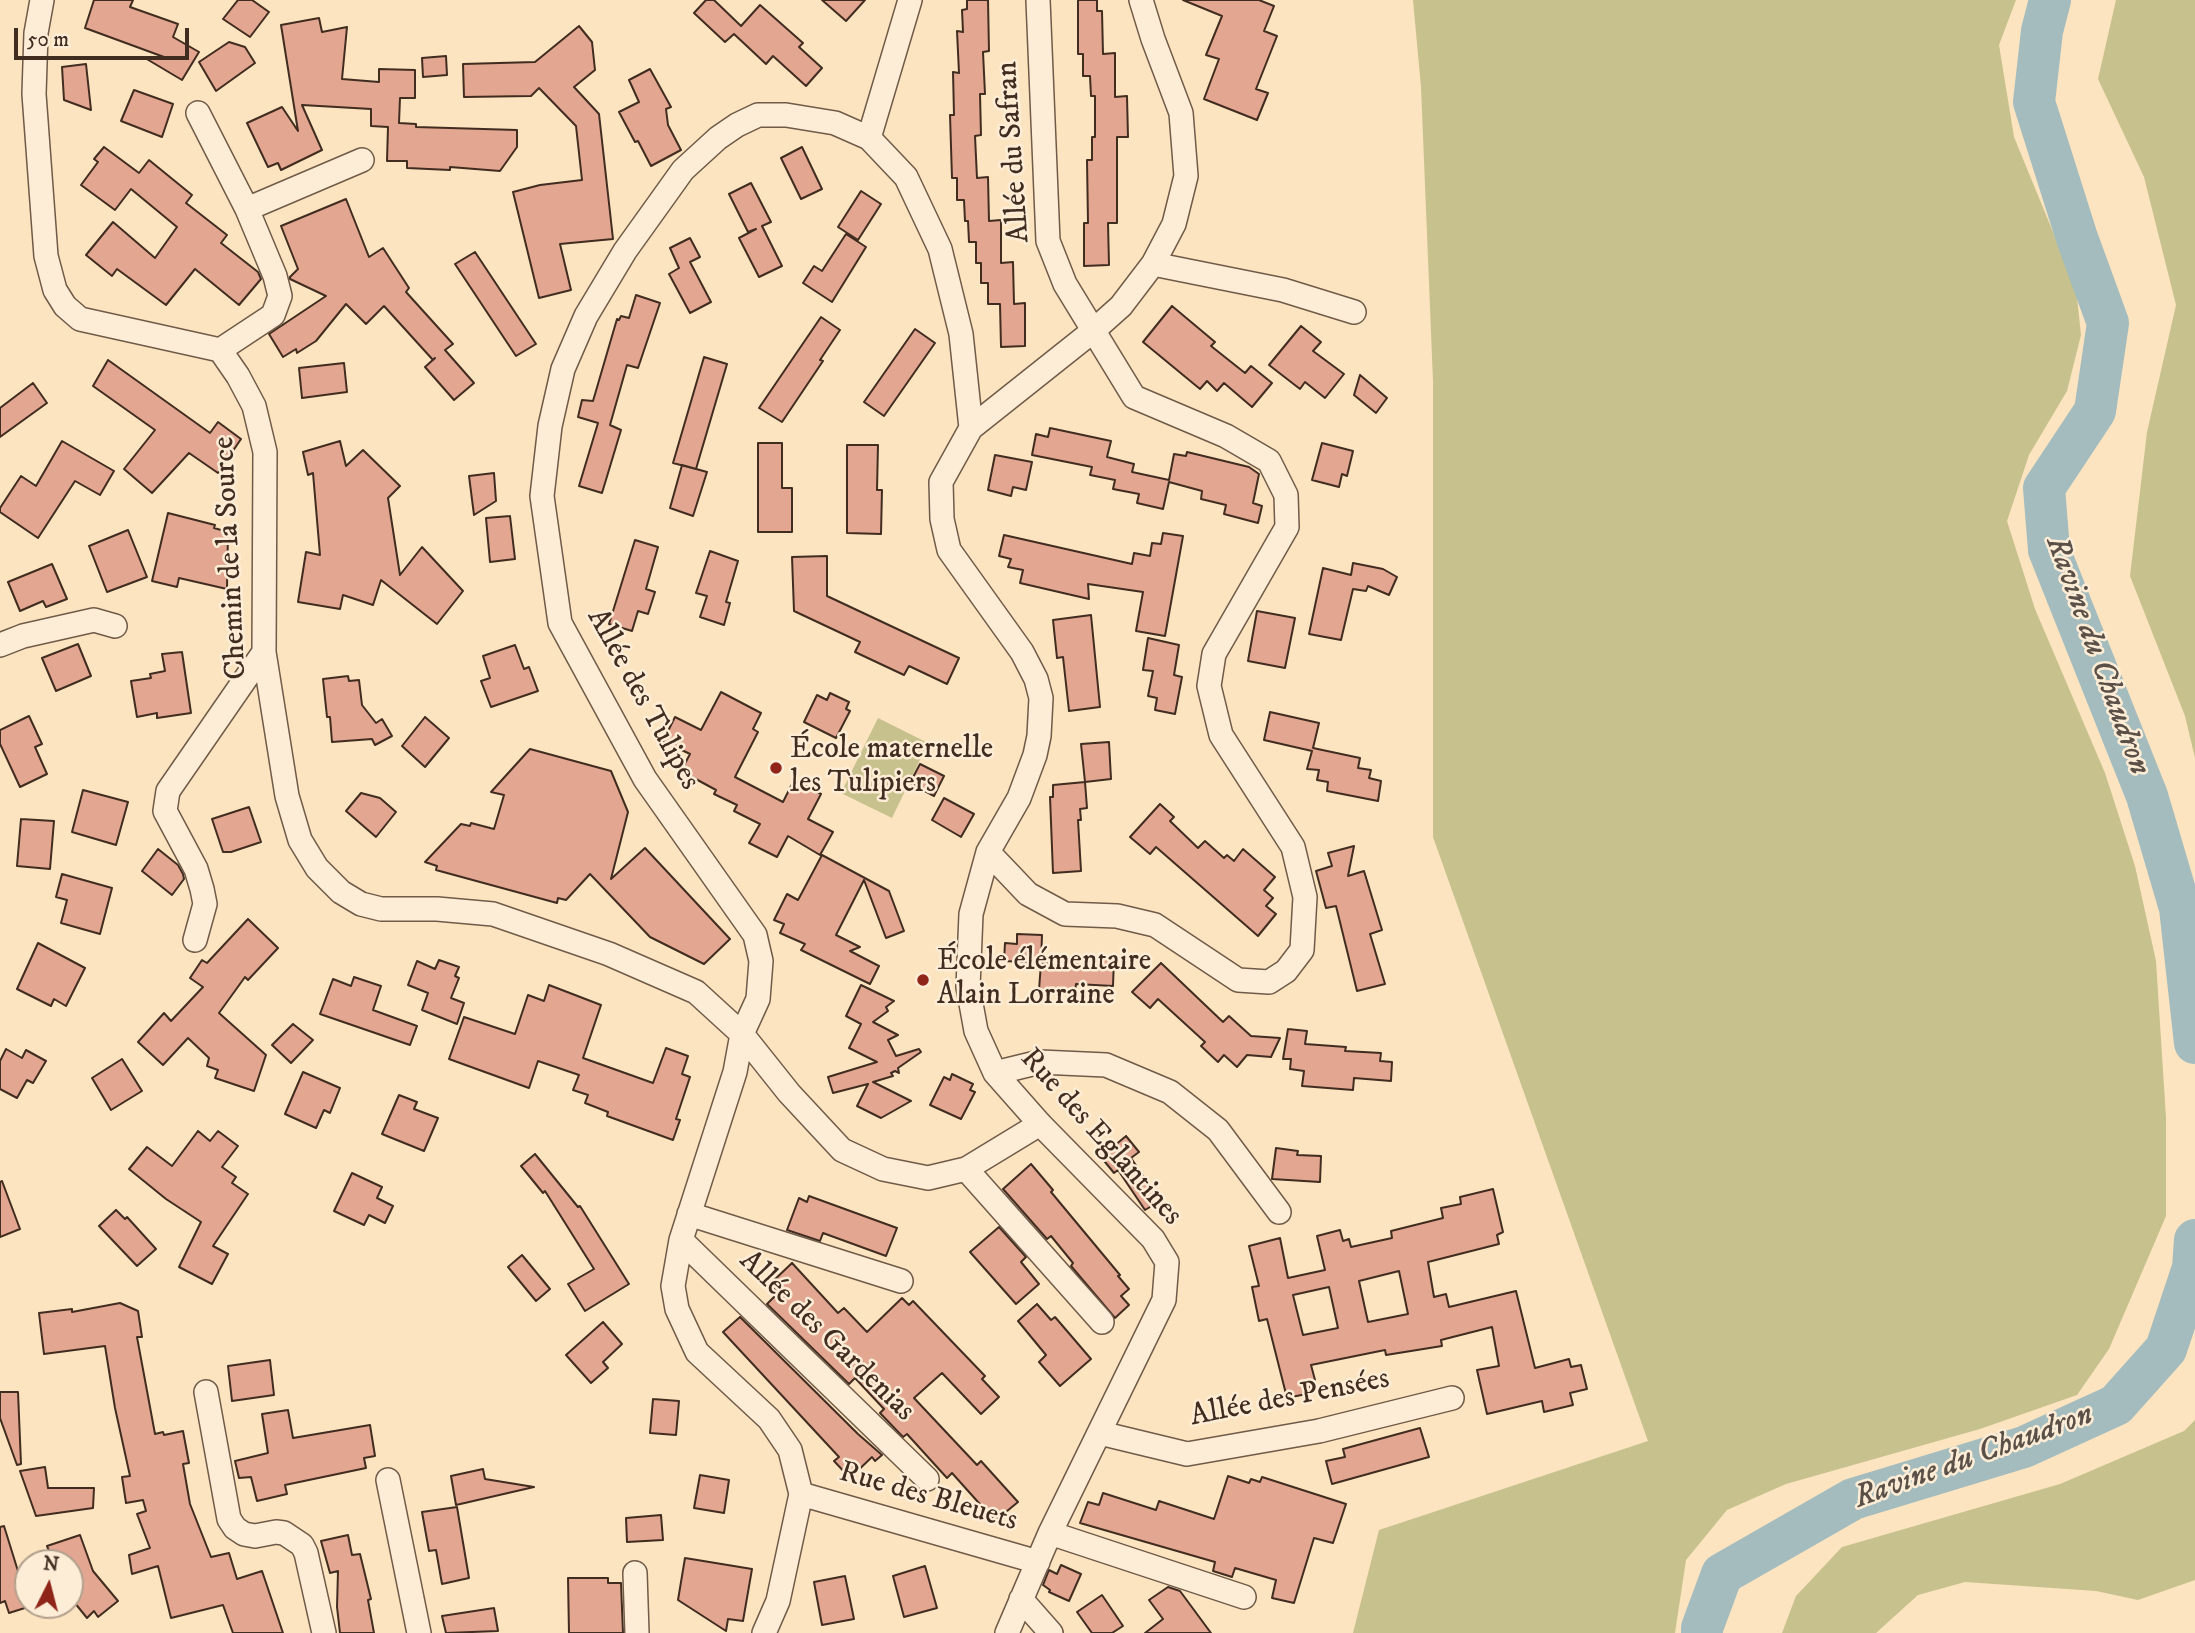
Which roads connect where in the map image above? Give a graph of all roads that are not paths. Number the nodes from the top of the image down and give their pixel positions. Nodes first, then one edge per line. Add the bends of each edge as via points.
1 (42, 0) edge
2 (910, 0) edge
3 (1038, 0) edge
4 (1141, 0) edge
5 (198, 113) dead end
6 (869, 138) junction
7 (362, 160) dead end
8 (247, 209) junction
9 (1153, 264) junction
10 (1354, 312) dead end
11 (1093, 331) junction
12 (220, 350) junction
13 (971, 428) junction
14 (116, 626) dead end
15 (0, 645) edge
16 (264, 652) junction
17 (988, 852) junction
18 (195, 940) dead end
19 (742, 1034) junction
20 (995, 1073) junction
21 (1040, 1124) junction
22 (966, 1169) junction
23 (1279, 1212) dead end
24 (689, 1214) junction
25 (681, 1240) junction
26 (901, 1281) dead end
27 (1102, 1322) dead end
28 (206, 1392) dead end
29 (1452, 1398) dead end
30 (1100, 1433) junction
31 (927, 1479) dead end
32 (388, 1480) dead end
33 (801, 1494) junction
34 (1050, 1533) junction
35 (1038, 1562) junction
36 (635, 1573) dead end
37 (1244, 1597) dead end
38 (1021, 1600) junction
39 (324, 1633) edge
40 (419, 1633) edge
41 (637, 1633) edge
42 (764, 1633) edge
43 (1007, 1633) edge
44 (1051, 1633) edge

1 - 12 street via 34,94 46,256 55,290 80,319
2 - 6 street
3 - 11 street, Allée du Safran via 1048,241 1065,284
4 - 9 street, Rue des Eglantines via 1181,113 1186,176 1174,224
5 - 8 street
6 - 13 street, Allée des Tulipes via 906,177 940,249 961,334
6 - 19 street, Allée des Tulipes via 835,123 758,115 718,138 683,170 586,316 563,369 550,426 542,496 560,623 645,779 755,935 761,961 758,999
7 - 8 street
8 - 12 street via 280,296 273,315
9 - 10 street via 1283,290
9 - 11 street, Rue des Eglantines via 1121,306
11 - 13 street, Rue des Eglantines
11 - 17 street, Allée du Safran via 1134,397 1226,436 1269,461 1286,495 1287,527 1214,654 1209,687 1221,735 1293,847 1305,897 1302,950 1286,971 1269,982 1238,980 1155,925 1116,916 1065,914 1028,894
12 - 16 street, Chemin de la Source via 254,407 265,452
13 - 17 street, Rue des Eglantines via 941,482 942,519 950,550 1022,652 1041,698 1035,755
14 - 15 street via 94,620
16 - 18 street via 168,792 165,811 195,869 205,904
16 - 19 street, Chemin de la Source via 287,796 300,839 317,868 341,891 361,904 381,909 493,914 609,954 696,992
17 - 20 street, Rue des Eglantines via 971,914 968,986 976,1031
19 - 22 street, Chemin de la Source via 842,1150 883,1169 928,1178
19 - 24 street via 735,1072
20 - 21 street, Rue des Eglantines
20 - 23 street via 1040,1062 1106,1065 1170,1092 1218,1130
21 - 22 street, Chemin de la Source
21 - 30 street, Rue des Eglantines via 1153,1239 1167,1262 1164,1300
22 - 27 street
24 - 25 street
24 - 26 street, Allée des Gardenias
25 - 31 street, Allée des Gardenias
25 - 33 street via 673,1286 682,1323 697,1352 768,1419 790,1450
28 - 39 street via 229,1519 244,1534 284,1533 302,1545
29 - 30 street, Allée des Pensées via 1319,1431 1187,1454
30 - 34 street, Rue des Eglantines
32 - 40 street
33 - 35 street, Rue des Bleuets
33 - 42 street via 778,1601
34 - 35 street, Rue des Eglantines
34 - 37 street
35 - 38 street, Rue des Eglantines
36 - 41 street
38 - 43 street, Rue des Eglantines
38 - 44 street

